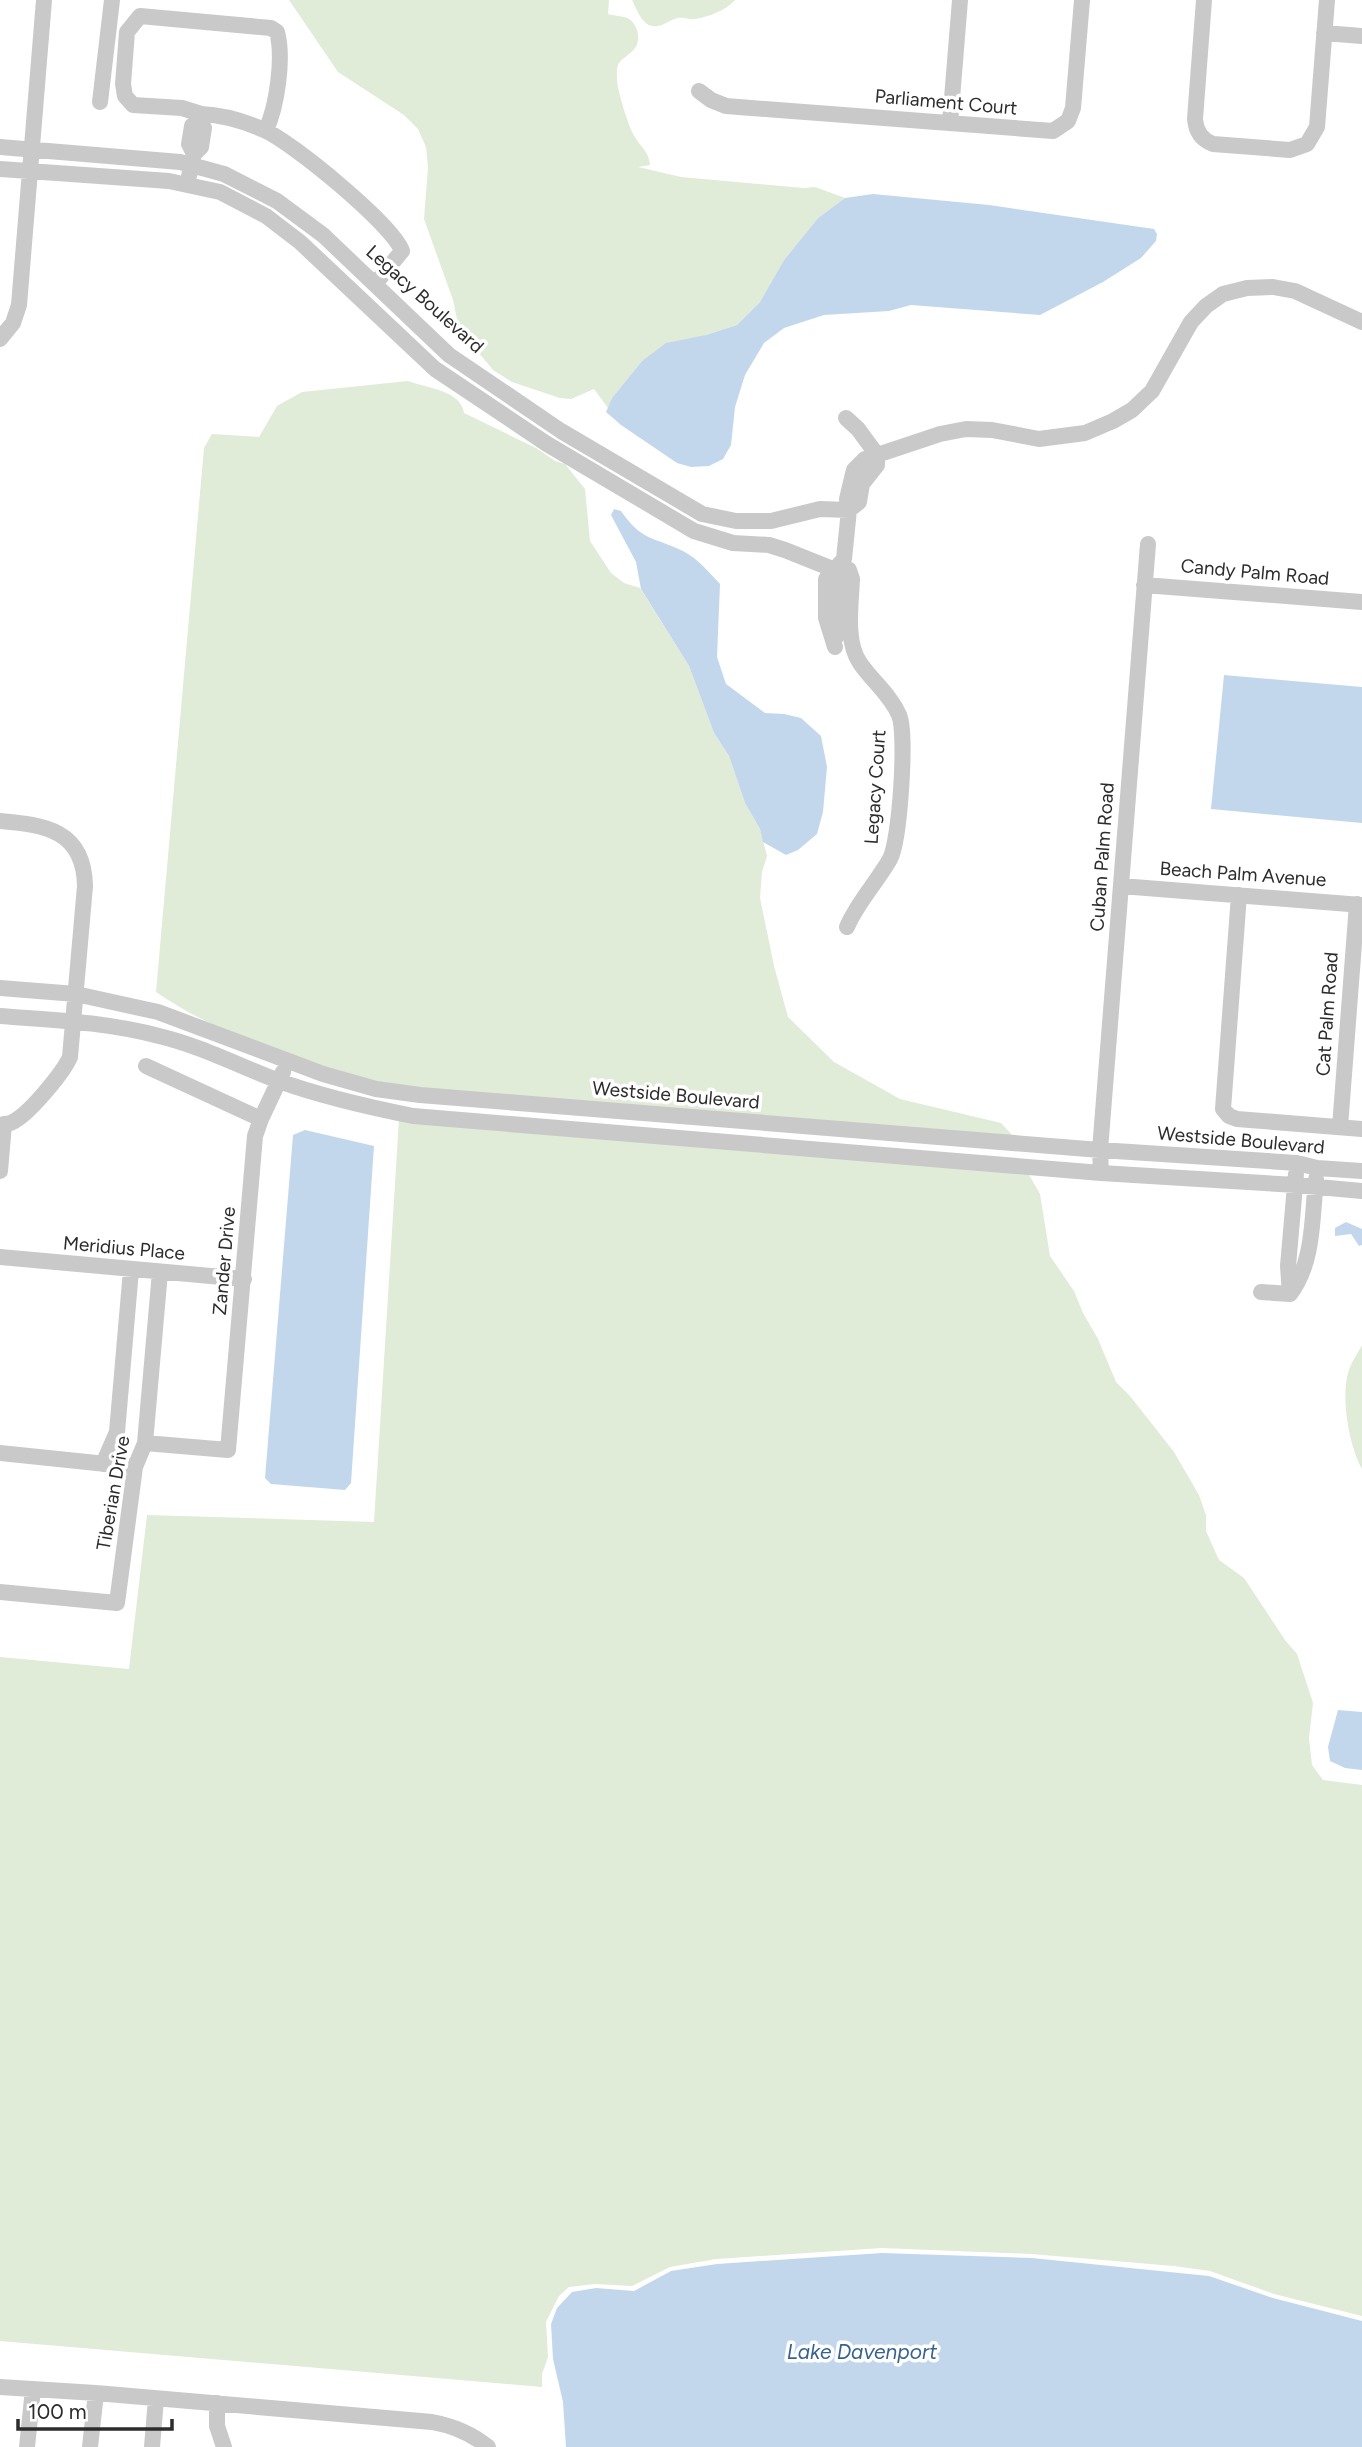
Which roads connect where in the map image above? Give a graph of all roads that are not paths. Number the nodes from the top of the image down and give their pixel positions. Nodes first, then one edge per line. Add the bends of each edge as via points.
1 (44, 0) edge
2 (113, 0) edge
3 (960, 0) edge
4 (1082, 0) edge
5 (1204, 0) edge
6 (1327, 0) edge
7 (1324, 33) junction
8 (1362, 36) edge
9 (699, 90) dead end
10 (100, 102) dead end
11 (201, 118) junction
12 (950, 123) junction
13 (266, 130) junction
14 (0, 148) edge
15 (32, 150) junction
16 (192, 160) junction
17 (0, 169) edge
18 (30, 171) junction
19 (187, 185) junction
20 (375, 284) junction
21 (1362, 322) edge
22 (0, 339) edge
23 (846, 418) dead end
24 (877, 455) junction
25 (849, 510) junction
26 (1148, 544) dead end
27 (842, 570) junction
28 (1144, 585) junction
29 (1362, 602) edge
30 (842, 643) junction
31 (0, 821) edge
32 (1121, 886) junction
33 (1239, 895) junction
34 (1359, 905) edge
35 (847, 927) dead end
36 (0, 988) edge
37 (76, 994) junction
38 (0, 1016) edge
39 (74, 1022) junction
40 (287, 1060) junction
41 (146, 1066) dead end
42 (279, 1081) junction
43 (261, 1119) junction
44 (2, 1125) edge
45 (1340, 1127) junction
46 (1362, 1129) edge
47 (1100, 1150) junction
48 (1297, 1163) junction
49 (1317, 1168) junction
50 (0, 1171) edge
51 (1362, 1171) edge
52 (1101, 1173) junction
53 (1296, 1185) junction
54 (1315, 1187) junction
55 (1362, 1192) edge
56 (1291, 1236) junction
57 (1310, 1238) junction
58 (0, 1257) edge
59 (131, 1270) junction
60 (159, 1272) junction
61 (244, 1279) junction
62 (1261, 1292) dead end
63 (1290, 1294) junction
64 (145, 1443) junction
65 (0, 1452) edge
66 (103, 1464) junction
67 (135, 1467) junction
68 (0, 1592) edge
69 (0, 2387) edge
70 (33, 2389) junction
71 (96, 2393) junction
72 (156, 2399) junction
73 (217, 2403) junction
74 (27, 2447) edge
75 (90, 2447) edge
76 (152, 2447) edge
77 (225, 2447) edge
78 (488, 2447) edge

1 - 15 street
2 - 10 street
3 - 12 street
4 - 12 street, Parliament Court via 1073,108 1064,125 1047,131
5 - 7 street via 1195,119 1200,135 1213,144 1290,150 1307,144 1317,127
6 - 7 street
7 - 8 street
9 - 12 street, Parliament Court via 726,106
11 - 13 street via 220,115
11 - 13 street via 182,108 133,105 125,96 127,32 140,16 277,32 281,46 273,116
11 - 16 street via 201,147
13 - 20 street via 317,165 393,234 402,251
14 - 15 street, Legacy Boulevard
15 - 16 street, Legacy Boulevard
15 - 18 street
16 - 19 street
16 - 20 street, Legacy Boulevard via 277,201 323,235
17 - 18 street
18 - 19 street
18 - 22 street via 19,305 13,323
19 - 27 street via 220,192 267,216 435,369 559,451 694,531 733,543 769,545
20 - 25 street, Legacy Boulevard via 449,355 561,431 702,514 736,521 771,521 820,509
21 - 24 street via 1295,291 1247,288 1223,294 1191,323 1152,391 1132,410 1095,429 1039,439 966,429
23 - 24 street
24 - 25 street, Legacy Court via 854,470
25 - 27 street, Legacy Court
26 - 28 street, Cuban Palm Road
27 - 30 street via 852,579
27 - 30 street, Legacy Court via 826,579 825,599 826,618
28 - 29 street, Candy Palm Road
28 - 32 street, Cuban Palm Road
30 - 35 street, Legacy Court via 888,696 900,716 903,737 892,853
31 - 37 street via 54,831 79,854 86,886
32 - 33 street, Beach Palm Avenue
32 - 47 street, Cuban Palm Road
33 - 34 street, Beach Palm Avenue
33 - 45 street via 1223,1109 1237,1119
34 - 45 street, Cat Palm Road
36 - 37 street, Westside Boulevard
37 - 39 street
37 - 40 street, Westside Boulevard via 158,1012
38 - 39 street, Westside Boulevard
39 - 42 street, Westside Boulevard via 158,1035 206,1049
39 - 44 street via 64,1070 22,1116
40 - 42 street, Zander Drive
40 - 47 street, Westside Boulevard via 376,1089 420,1095
41 - 43 street
42 - 43 street, Zander Drive
42 - 52 street, Westside Boulevard via 414,1116
43 - 61 street, Zander Drive via 255,1136
44 - 50 street
45 - 46 street
47 - 48 street, Westside Boulevard
47 - 52 street, Cuban Palm Road
48 - 49 street, Westside Boulevard
48 - 53 street
49 - 51 street, Westside Boulevard
49 - 54 street
52 - 53 street, Westside Boulevard
53 - 54 street, Westside Boulevard
53 - 56 street
54 - 55 street, Westside Boulevard
54 - 57 street
56 - 57 street
56 - 63 street
57 - 63 street via 1300,1280
58 - 59 street, Meridius Place
59 - 60 street, Meridius Place
59 - 66 street, Tiberian Drive via 117,1432
60 - 61 street, Meridius Place
60 - 64 street, Tiberian Drive
61 - 64 street, Zander Drive via 228,1450
62 - 63 street
64 - 67 street, Tiberian Drive
65 - 66 street
66 - 67 street
67 - 68 street, Tiberian Drive via 117,1603
69 - 70 street
70 - 71 street
70 - 74 street
71 - 72 street
71 - 75 street
72 - 73 street
72 - 76 street
73 - 77 street via 217,2426
73 - 78 street via 432,2422 458,2428

